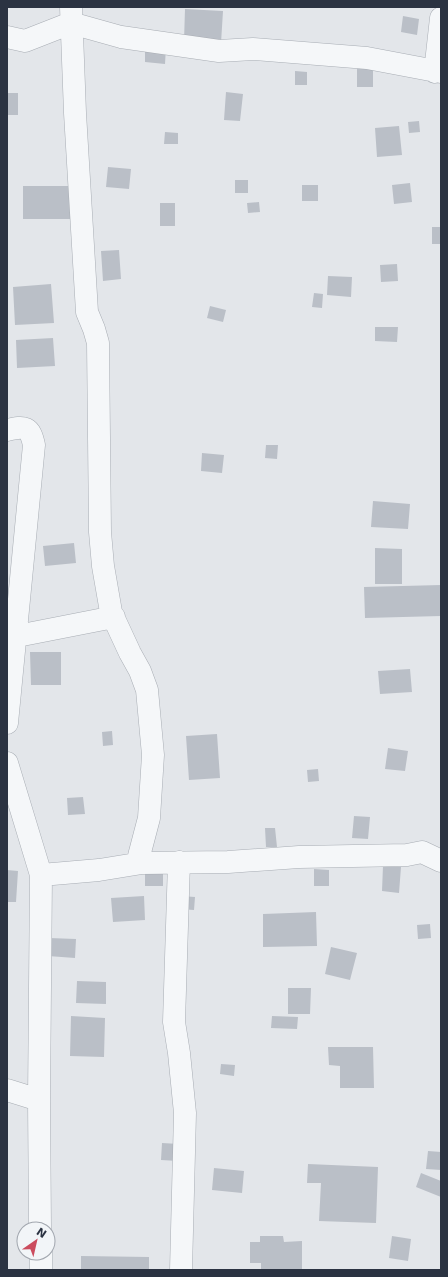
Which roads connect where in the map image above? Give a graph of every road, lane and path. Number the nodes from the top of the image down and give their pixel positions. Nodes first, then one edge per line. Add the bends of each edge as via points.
1 (71, 15) edge
2 (441, 18) edge
3 (7, 37) edge
4 (438, 72) edge
5 (7, 430) edge
6 (114, 617) junction
7 (11, 637) edge
8 (7, 723) edge
9 (7, 763) edge
10 (441, 860) edge
11 (179, 862) junction
12 (142, 863) junction
13 (41, 874) junction
14 (7, 1090) edge
15 (39, 1100) junction
16 (40, 1221) edge
17 (181, 1270) edge

1 - 3 street via 25,41
1 - 4 street via 121,37 219,51 253,49 367,58
1 - 6 street via 74,113 87,312 98,343 100,532 103,566
2 - 4 street
5 - 7 street via 28,430 32,434 34,445
6 - 7 street
6 - 12 street via 147,690 153,755 149,818 138,856
7 - 8 street
9 - 13 street
10 - 11 street via 422,852 406,855
11 - 12 street
11 - 17 street via 174,1022 185,1113
12 - 13 street via 100,870
13 - 15 street
14 - 15 street
15 - 16 street

